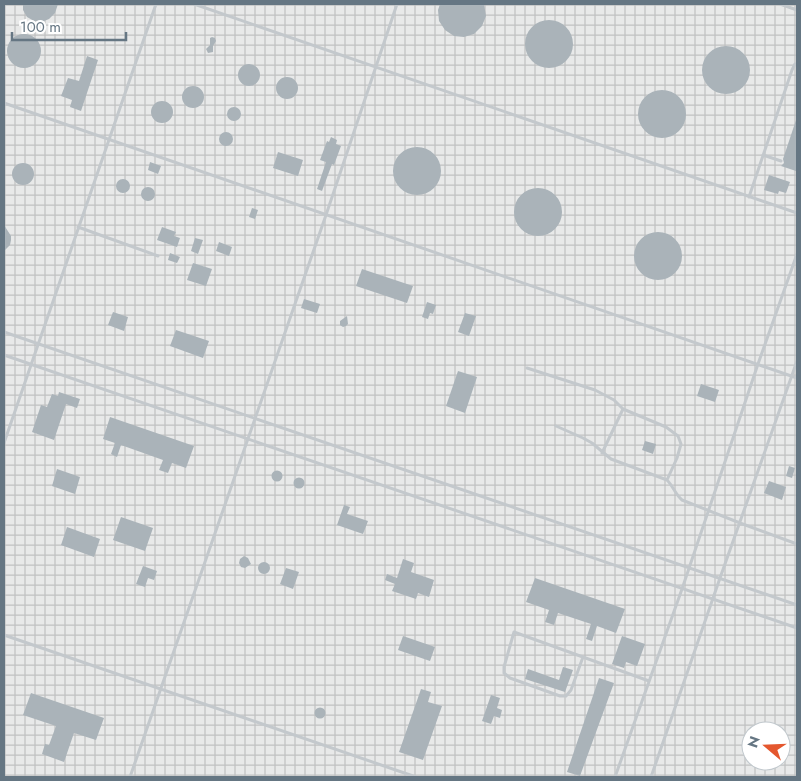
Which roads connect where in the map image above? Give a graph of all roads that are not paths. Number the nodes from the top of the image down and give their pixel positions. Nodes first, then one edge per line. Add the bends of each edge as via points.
1 (156, 4) edge
2 (194, 4) edge
3 (397, 4) edge
4 (780, 4) edge
5 (797, 10) edge
6 (797, 64) edge
7 (375, 67) junction
8 (4, 103) edge
9 (109, 140) junction
10 (763, 155) junction
11 (781, 161) dead end
12 (749, 196) junction
13 (797, 213) edge
14 (326, 215) junction
15 (78, 227) junction
16 (797, 254) edge
17 (158, 256) dead end
18 (4, 332) edge
19 (38, 344) junction
20 (4, 355) edge
21 (797, 361) edge
22 (31, 364) junction
23 (758, 364) junction
24 (527, 368) dead end
25 (792, 376) junction
26 (797, 378) edge
27 (623, 409) junction
28 (254, 418) junction
29 (556, 426) dead end
30 (247, 439) junction
31 (4, 443) edge
32 (602, 453) junction
33 (667, 480) junction
34 (708, 511) junction
35 (740, 523) junction
36 (797, 544) edge
37 (689, 568) junction
38 (720, 578) junction
39 (682, 589) junction
40 (713, 599) junction
41 (797, 605) edge
42 (797, 628) edge
43 (4, 635) edge
44 (583, 657) junction
45 (649, 681) junction
46 (161, 689) junction
47 (130, 777) edge
48 (416, 777) edge
49 (615, 777) edge
50 (651, 777) edge

1 - 9 lane
2 - 7 lane
3 - 7 lane
4 - 5 lane
6 - 10 lane via 792,70
7 - 12 lane
7 - 14 lane
8 - 9 lane
9 - 14 lane
9 - 15 lane
10 - 11 lane
10 - 12 lane
12 - 13 lane
14 - 23 lane
14 - 28 lane
15 - 17 lane
15 - 19 lane
16 - 23 lane
18 - 19 lane
19 - 22 lane
19 - 28 lane
20 - 22 lane
21 - 25 lane
22 - 30 lane
22 - 31 lane
23 - 25 lane
23 - 34 lane
24 - 27 lane via 595,390
25 - 26 lane
25 - 35 lane
27 - 32 lane
27 - 33 lane via 666,427 678,436 681,444
28 - 30 lane
28 - 37 lane
29 - 32 lane via 583,438
30 - 39 lane
30 - 46 lane
32 - 33 lane
33 - 34 lane via 682,500
34 - 35 lane
34 - 37 lane
35 - 36 lane
35 - 38 lane
37 - 38 lane
37 - 39 lane
38 - 40 lane
38 - 41 lane
39 - 40 lane
39 - 45 lane
40 - 42 lane
40 - 50 lane
43 - 46 lane
44 - 44 lane via 514,632 504,673 510,678 566,696
44 - 45 lane
45 - 49 lane
46 - 47 lane
46 - 48 lane

